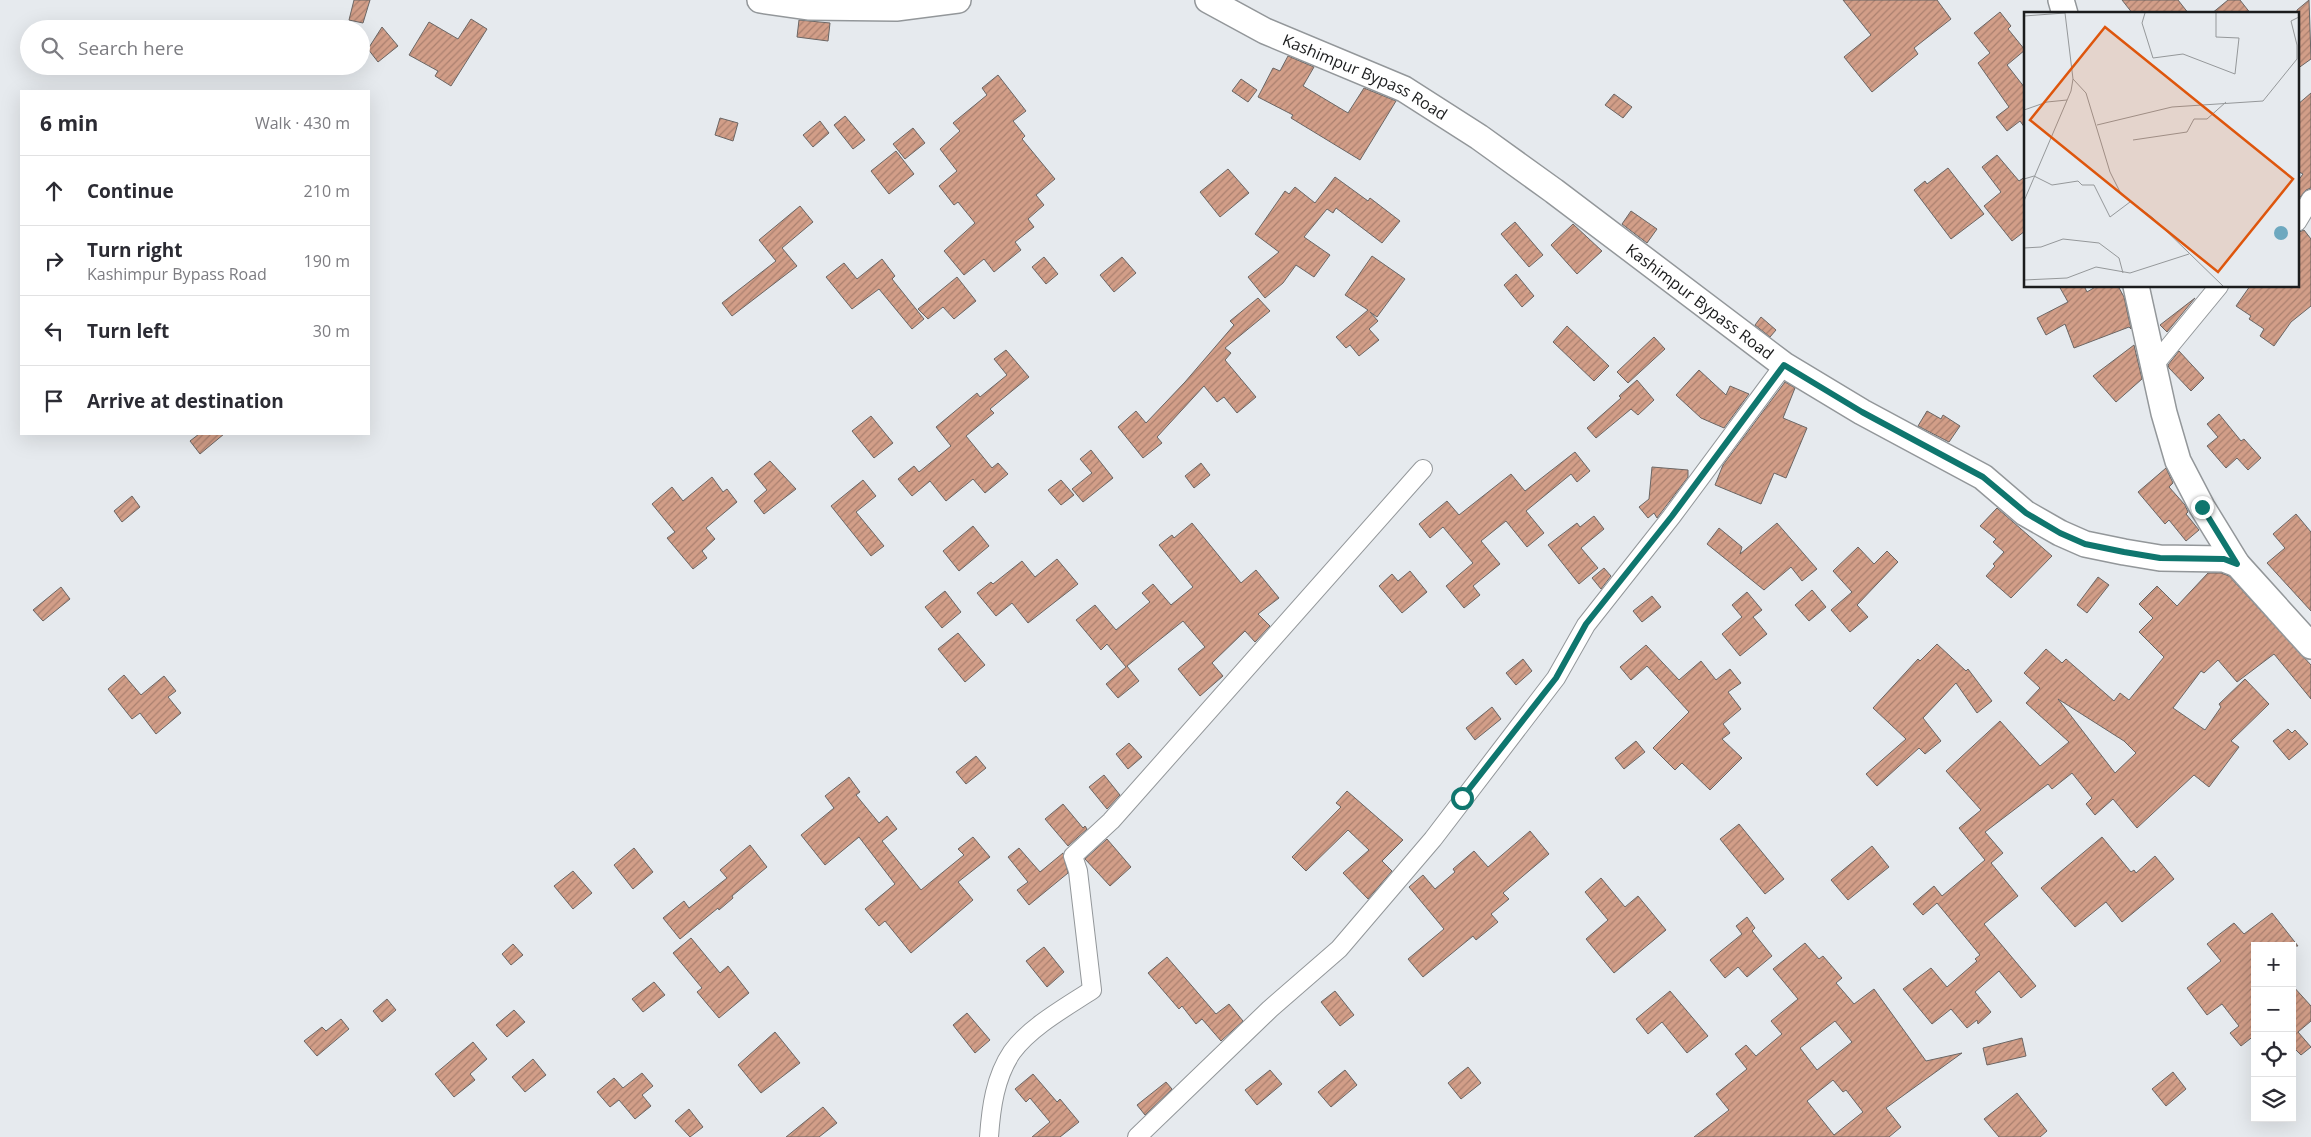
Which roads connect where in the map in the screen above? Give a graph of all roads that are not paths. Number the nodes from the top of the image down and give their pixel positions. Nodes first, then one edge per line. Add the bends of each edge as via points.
1 (760, 0) edge
2 (958, 0) edge
3 (1208, 0) edge
4 (2311, 199) edge
5 (2298, 220) edge
6 (2136, 288) edge
7 (2217, 288) edge
8 (1784, 365) junction
9 (2154, 365) junction
10 (1422, 469) dead end
11 (2237, 564) junction
12 (2311, 646) edge
13 (988, 1137) edge
14 (1137, 1137) edge

1 - 2 main road via 808,8 896,8
3 - 8 main road, Kashimpur Bypass Road via 1266,31 1404,89 1554,190
4 - 5 street
6 - 9 main road
7 - 9 street
8 - 11 main road, Kashimpur Bypass Road via 1862,412 1983,477 2026,513 2085,544 2160,558 2224,559
8 - 14 street via 1672,516 1586,624 1556,678 1420,854 1339,949 1270,1009
9 - 11 main road via 2178,461
10 - 13 street via 1111,821 1073,856 1078,871 1092,990 1041,1025 1013,1051 1002,1071 991,1106
11 - 12 main road

